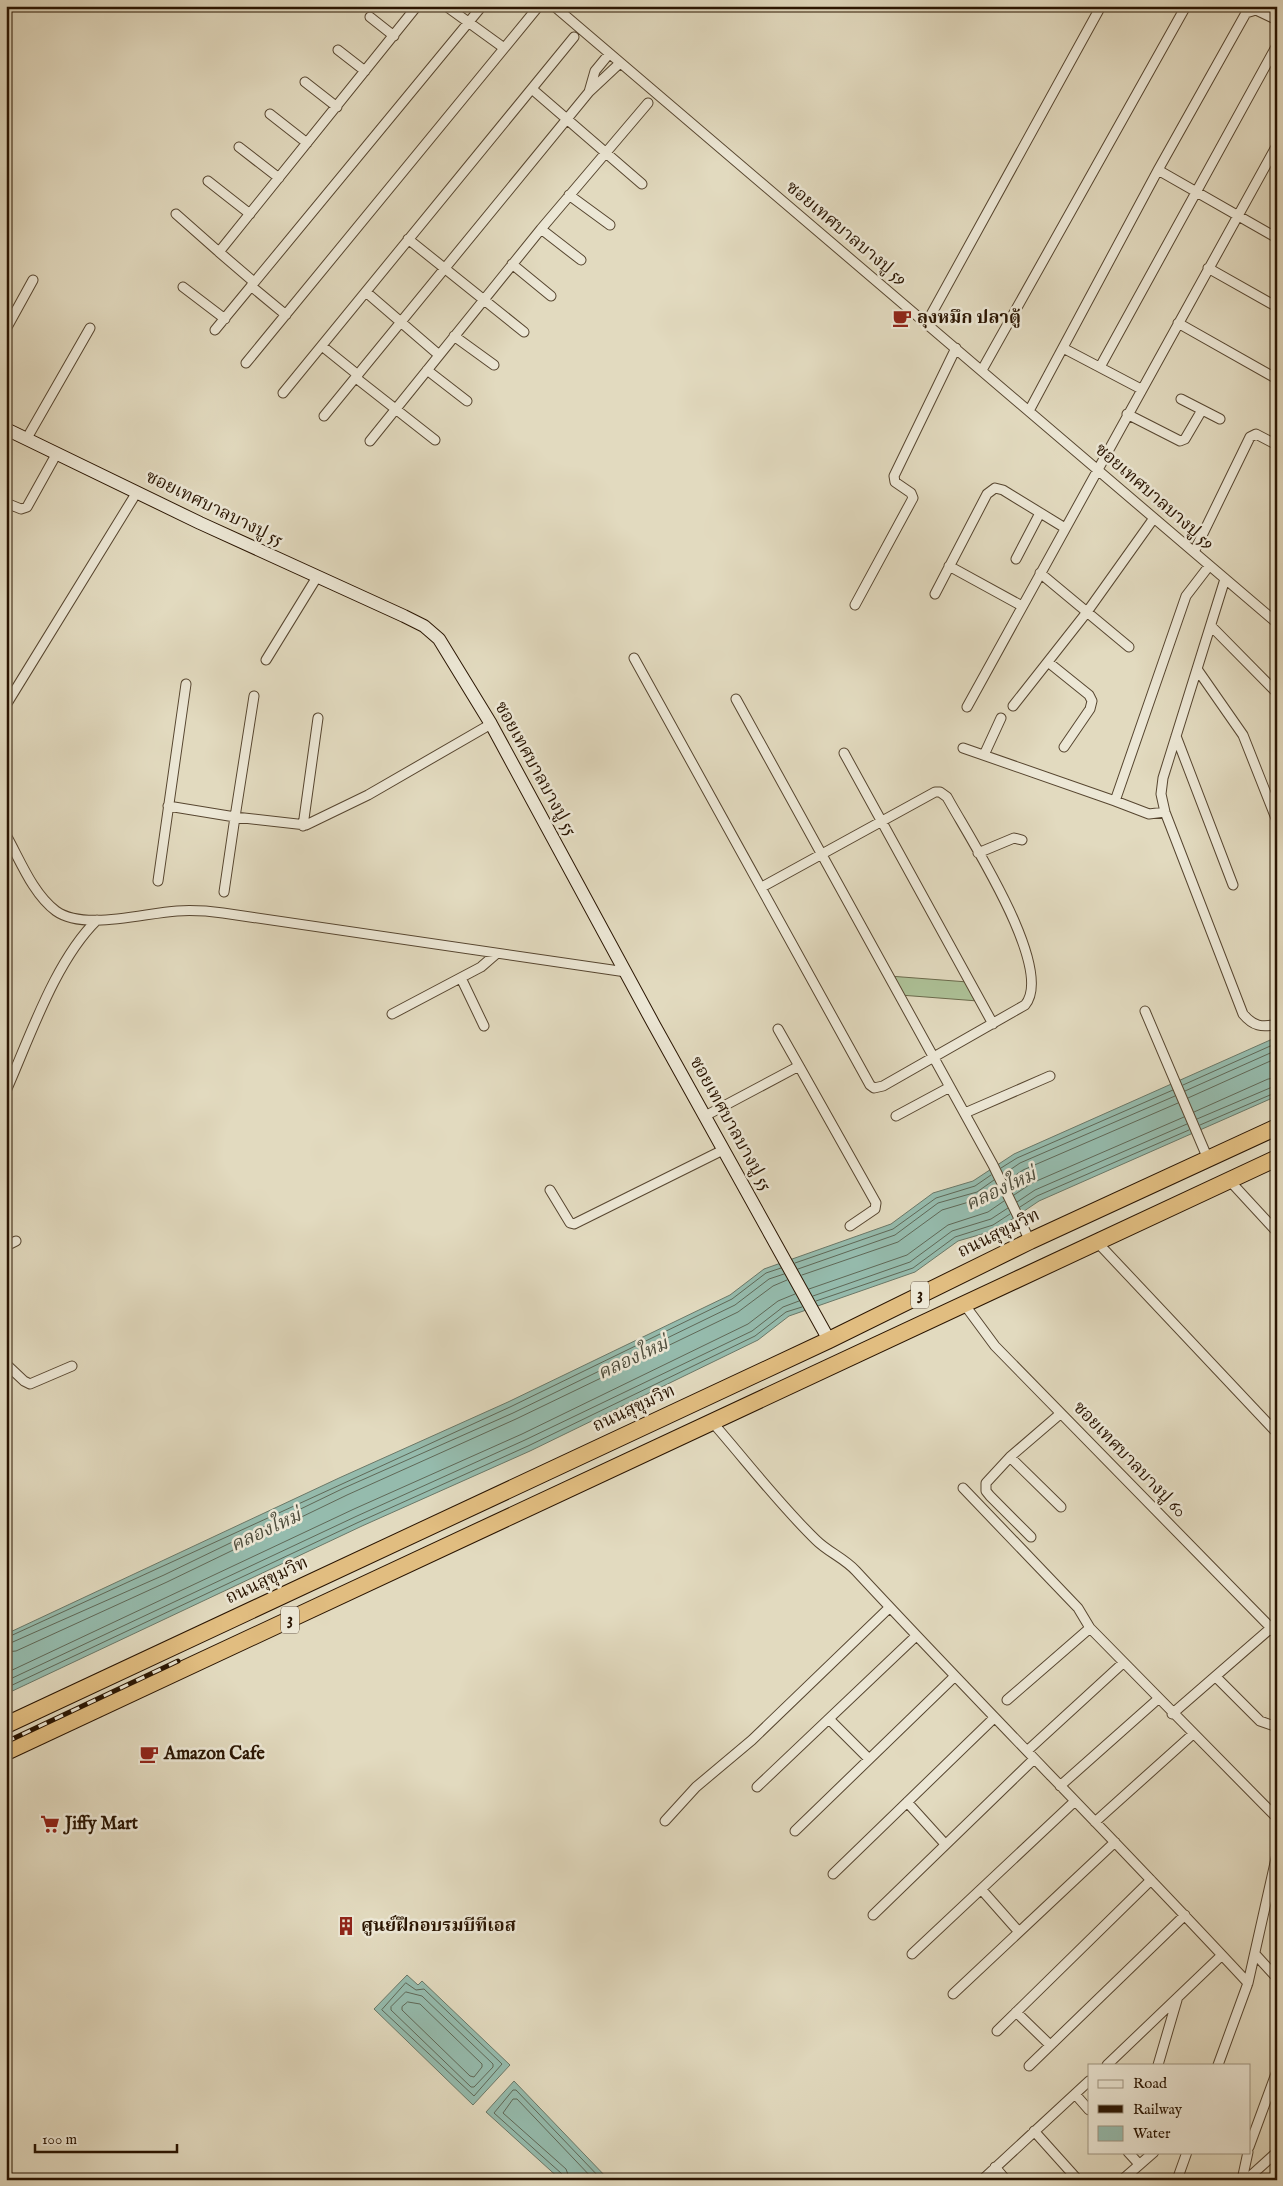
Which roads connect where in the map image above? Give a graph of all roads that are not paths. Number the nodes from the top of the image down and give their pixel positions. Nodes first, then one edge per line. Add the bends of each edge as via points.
1 (418, 6) edge
2 (446, 6) edge
3 (482, 6) edge
4 (554, 6) edge
5 (1101, 6) edge
6 (1186, 6) edge
7 (538, 7) edge
8 (370, 17) dead end
9 (1277, 20) edge
10 (468, 22) junction
11 (394, 36) junction
12 (574, 37) dead end
13 (1277, 45) edge
14 (504, 48) junction
15 (338, 50) dead end
16 (609, 54) junction
17 (620, 63) junction
18 (365, 71) junction
19 (305, 82) dead end
20 (532, 89) junction
21 (589, 92) junction
22 (648, 103) dead end
23 (336, 107) junction
24 (270, 114) dead end
25 (566, 119) junction
26 (307, 143) junction
27 (1277, 145) edge
28 (238, 147) dead end
29 (605, 154) junction
30 (1273, 161) edge
31 (1158, 170) junction
32 (279, 178) junction
33 (208, 181) dead end
34 (642, 184) dead end
35 (1196, 192) junction
36 (569, 195) junction
37 (176, 214) dead end
38 (250, 214) junction
39 (1238, 216) junction
40 (610, 225) dead end
41 (541, 229) junction
42 (1277, 238) edge
43 (408, 239) junction
44 (219, 252) junction
45 (581, 260) dead end
46 (512, 264) junction
47 (1208, 268) junction
48 (444, 269) junction
49 (33, 280) dead end
50 (253, 284) junction
51 (183, 287) dead end
52 (366, 292) junction
53 (551, 296) dead end
54 (482, 301) junction
55 (1277, 307) edge
56 (286, 315) junction
57 (225, 319) junction
58 (401, 322) junction
59 (927, 322) junction
60 (1178, 323) junction
61 (90, 328) dead end
62 (6, 329) edge
63 (216, 330) dead end
64 (524, 332) dead end
65 (454, 336) junction
66 (322, 346) junction
67 (956, 348) junction
68 (1063, 348) junction
69 (439, 355) junction
70 (246, 363) dead end
71 (494, 365) dead end
72 (1100, 367) junction
73 (427, 370) junction
74 (982, 370) junction
75 (357, 376) junction
76 (1277, 379) edge
77 (1141, 389) junction
78 (283, 393) dead end
79 (1181, 399) dead end
80 (467, 401) dead end
81 (395, 407) junction
82 (1202, 410) junction
83 (1029, 411) junction
84 (1128, 414) junction
85 (324, 416) dead end
86 (1220, 419) dead end
87 (6, 428) edge
88 (27, 438) junction
89 (435, 440) dead end
90 (370, 441) dead end
91 (1277, 445) edge
92 (57, 453) junction
93 (1097, 469) junction
94 (137, 492) junction
95 (6, 502) edge
96 (1040, 513) junction
97 (1154, 518) junction
98 (1065, 528) junction
99 (1194, 552) junction
100 (1016, 559) dead end
101 (949, 566) junction
102 (1209, 566) junction
103 (1040, 573) junction
104 (318, 577) junction
105 (1226, 579) junction
106 (935, 594) dead end
107 (855, 605) dead end
108 (1022, 606) junction
109 (1087, 612) junction
110 (1277, 623) edge
111 (1210, 626) junction
112 (1129, 647) dead end
113 (634, 658) dead end
114 (266, 660) dead end
115 (1048, 662) junction
116 (1197, 669) junction
117 (186, 684) dead end
118 (1277, 693) edge
119 (254, 696) dead end
120 (736, 699) dead end
121 (6, 705) edge
122 (1013, 706) dead end
123 (967, 707) dead end
124 (318, 718) dead end
125 (1001, 718) dead end
126 (491, 724) junction
127 (1176, 736) junction
128 (1064, 747) dead end
129 (963, 748) dead end
130 (844, 753) dead end
131 (984, 755) junction
132 (1115, 801) junction
133 (168, 806) junction
134 (1165, 812) junction
135 (235, 817) junction
136 (1277, 821) edge
137 (881, 822) junction
138 (303, 826) junction
139 (6, 835) edge
140 (1022, 840) dead end
141 (978, 853) junction
142 (822, 855) junction
143 (158, 881) dead end
144 (1232, 885) dead end
145 (762, 887) junction
146 (224, 892) dead end
147 (97, 920) junction
148 (496, 954) junction
149 (626, 972) junction
150 (461, 978) junction
151 (1145, 1011) dead end
152 (392, 1014) dead end
153 (993, 1024) junction
154 (1277, 1024) edge
155 (484, 1026) dead end
156 (778, 1029) dead end
157 (934, 1058) junction
158 (799, 1066) junction
159 (1050, 1076) dead end
160 (950, 1087) junction
161 (6, 1091) edge
162 (965, 1113) junction
163 (705, 1116) junction
164 (896, 1116) dead end
165 (1277, 1127) edge
166 (723, 1150) junction
167 (1277, 1158) edge
168 (1208, 1159) junction
169 (1229, 1180) junction
170 (550, 1190) dead end
171 (850, 1226) dead end
172 (1277, 1232) edge
173 (16, 1241) dead end
174 (1030, 1241) junction
175 (1097, 1242) junction
176 (6, 1246) edge
177 (964, 1304) junction
178 (829, 1340) junction
179 (6, 1364) edge
180 (72, 1366) dead end
181 (1060, 1414) junction
182 (713, 1423) junction
183 (1277, 1433) edge
184 (1010, 1458) junction
185 (563, 1464) junction
186 (574, 1487) junction
187 (963, 1488) dead end
188 (1061, 1507) dead end
189 (1031, 1538) dead end
190 (889, 1608) junction
191 (1090, 1628) junction
192 (1274, 1631) edge
193 (915, 1637) junction
194 (1123, 1663) junction
195 (954, 1677) junction
196 (1216, 1677) junction
197 (1158, 1699) junction
198 (1007, 1700) dead end
199 (1172, 1714) junction
200 (994, 1718) junction
201 (829, 1719) junction
202 (6, 1725) edge
203 (1277, 1727) edge
204 (1193, 1734) junction
205 (1027, 1751) junction
206 (6, 1752) edge
207 (869, 1759) junction
208 (1034, 1759) junction
209 (1060, 1786) junction
210 (757, 1787) dead end
211 (1075, 1801) junction
212 (907, 1802) junction
213 (1277, 1818) edge
214 (665, 1821) dead end
215 (1095, 1822) junction
216 (795, 1831) dead end
217 (1115, 1842) junction
218 (945, 1844) junction
219 (1277, 1854) edge
220 (833, 1874) dead end
221 (1151, 1880) junction
222 (981, 1889) junction
223 (873, 1915) dead end
224 (1185, 1915) junction
225 (1020, 1932) junction
226 (912, 1954) dead end
227 (1255, 1954) junction
228 (1222, 1955) junction
229 (1276, 1975) edge
230 (1248, 1983) junction
231 (953, 1994) dead end
232 (1176, 2000) junction
233 (1016, 2012) junction
234 (997, 2031) dead end
235 (1050, 2045) junction
236 (1108, 2064) edge
237 (1158, 2064) edge
238 (1218, 2064) edge
239 (1029, 2066) dead end
240 (1277, 2071) edge
241 (1088, 2082) edge
242 (1075, 2094) junction
243 (1088, 2109) edge
244 (1034, 2131) junction
245 (1250, 2145) edge
246 (1277, 2152) edge
247 (1130, 2154) edge
248 (1152, 2154) edge
249 (1186, 2154) edge
250 (1248, 2154) edge
251 (1139, 2164) junction
252 (995, 2168) junction
253 (982, 2180) edge
254 (1006, 2180) edge
255 (1078, 2180) edge
256 (1122, 2180) edge
257 (1177, 2180) edge
258 (1242, 2180) edge
259 (1246, 2180) edge

1 - 11 street
2 - 10 street
3 - 10 street
4 - 16 street, ซอยเทศบาลบางปู 59
5 - 59 street
6 - 74 street
7 - 14 street
8 - 11 street
9 - 31 street via 1256,10 1246,13
10 - 14 street
10 - 50 street
11 - 18 street
12 - 20 street
13 - 35 street
14 - 56 street
15 - 18 street
16 - 17 street, ซอยเทศบาลบางปู 59
16 - 21 street via 595,71
17 - 21 street
17 - 59 street, ซอยเทศบาลบางปู 59
18 - 23 street
19 - 23 street
20 - 25 street
20 - 43 street
21 - 25 street
22 - 29 street
23 - 26 street
24 - 26 street
25 - 29 street
25 - 48 street
26 - 32 street
27 - 30 street
28 - 32 street
29 - 34 street
29 - 36 street
30 - 39 street
31 - 35 street
31 - 68 street
32 - 38 street
33 - 38 street
35 - 39 street
35 - 72 street
36 - 40 street
36 - 41 street
37 - 44 street
38 - 44 street
39 - 42 street
39 - 47 street
41 - 45 street
41 - 46 street
43 - 48 street
43 - 52 street
44 - 50 street
46 - 53 street
46 - 54 street
47 - 55 street
47 - 60 street
48 - 54 street
48 - 58 street
49 - 62 street
50 - 56 street
50 - 57 street
51 - 57 street
52 - 58 street
52 - 66 street
54 - 64 street
54 - 65 street
56 - 70 street
57 - 63 street
58 - 69 street
58 - 75 street
59 - 67 street, ซอยเทศบาลบางปู 59
60 - 76 street
60 - 77 street
61 - 88 street
65 - 69 street
65 - 71 street
66 - 75 street
66 - 78 street
67 - 74 street, ซอยเทศบาลบางปู 59
67 - 107 street via 894,476 895,482 913,498
68 - 72 street
68 - 83 street
69 - 73 street
72 - 77 street
73 - 80 street
73 - 81 street
74 - 83 street, ซอยเทศบาลบางปู 59
75 - 81 street
75 - 85 street
77 - 84 street
79 - 82 street
81 - 89 street
81 - 90 street
82 - 84 street via 1185,439 1180,441
82 - 86 street
83 - 93 street, ซอยเทศบาลบางปู 59
84 - 93 street
87 - 88 street, ซอยเทศบาลบางปู 55
88 - 92 street, ซอยเทศบาลบางปู 55
91 - 99 street via 1256,434 1250,437
92 - 94 street, ซอยเทศบาลบางปู 55
92 - 95 street via 27,508 21,509
93 - 97 street, ซอยเทศบาลบางปู 59
93 - 98 street
94 - 104 street, ซอยเทศบาลบางปู 55
94 - 121 street
96 - 98 street
96 - 100 street
96 - 101 street via 999,488 990,491
97 - 99 street, ซอยเทศบาลบางปู 59
97 - 109 street
98 - 103 street
99 - 102 street, ซอยเทศบาลบางปู 59
101 - 106 street
101 - 108 street
102 - 105 street, ซอยเทศบาลบางปู 59
102 - 132 street via 1186,596
103 - 108 street
103 - 109 street
104 - 114 street
104 - 126 street, ซอยเทศบาลบางปู 55 via 433,632
105 - 110 street, ซอยเทศบาลบางปู 59
105 - 111 street
108 - 123 street
109 - 112 street
109 - 115 street
111 - 116 street
111 - 118 street
113 - 145 street
115 - 122 street
115 - 128 street via 1089,695 1092,702 1090,710
116 - 127 street
116 - 136 street via 1243,735
117 - 133 street
119 - 135 street
120 - 142 street
124 - 138 street
125 - 131 street
126 - 138 street via 368,795
126 - 149 street, ซอยเทศบาลบางปู 55
127 - 134 street via 1161,786
127 - 144 street
129 - 131 street
130 - 137 street
131 - 132 street
132 - 134 street via 1149,814
133 - 135 street
133 - 143 street
134 - 154 street via 1243,1014 1254,1025
135 - 138 street
135 - 146 street
137 - 141 street via 940,792
137 - 142 street
137 - 153 street
139 - 147 street via 39,892 56,911 78,919
140 - 141 street via 1014,838
141 - 153 street via 1018,926 1032,987 1032,995 1025,1005
142 - 145 street
142 - 157 street
145 - 157 street via 870,1085 874,1088 883,1086
147 - 148 street via 199,911
147 - 161 street via 76,943 60,970
148 - 149 street
148 - 150 street
149 - 163 street, ซอยเทศบาลบางปู 55
150 - 152 street
150 - 155 street
151 - 168 street
153 - 157 street
156 - 158 street
157 - 160 street
158 - 163 street
158 - 171 street via 876,1203 875,1209
159 - 162 street
160 - 162 street
160 - 164 street
162 - 174 street
163 - 166 street, ซอยเทศบาลบางปู 55
165 - 168 highway, ถนนสุขุมวิท / 3
166 - 170 street via 574,1224 570,1223
166 - 178 street, ซอยเทศบาลบางปู 55
167 - 169 highway, 3
168 - 174 highway, ถนนสุขุมวิท / 3
169 - 172 street
169 - 175 highway, 3
173 - 176 street
174 - 178 highway, ถนนสุขุมวิท / 3
175 - 177 highway, 3
175 - 183 street
177 - 181 street, ซอยเทศบาลบางปู 60 via 995,1346
177 - 182 highway, 3
178 - 185 highway, ถนนสุขุมวิท / 3
179 - 180 street via 30,1384
181 - 184 street
181 - 192 street, ซอยเทศบาลบางปู 60
182 - 186 highway, 3
182 - 190 street via 817,1542 842,1558
184 - 188 street
184 - 189 street via 988,1479 986,1491
185 - 186 highway
185 - 202 highway, ถนนสุขุมวิท / 3
186 - 206 highway, 3
187 - 191 street via 1078,1608
190 - 193 street
190 - 214 street via 752,1740 696,1787
191 - 194 street
191 - 198 street
192 - 196 street
193 - 195 street
193 - 201 street
194 - 197 street
194 - 205 street
195 - 200 street
195 - 207 street
196 - 199 street
196 - 203 street via 1260,1721
197 - 199 street
197 - 209 street
199 - 204 street
200 - 205 street
200 - 212 street
201 - 207 street
201 - 210 street
204 - 213 street
204 - 215 street
205 - 208 street
207 - 216 street
208 - 209 street
208 - 218 street
209 - 211 street
211 - 215 street
211 - 222 street
212 - 218 street
212 - 220 street
215 - 217 street
217 - 221 street
217 - 225 street
218 - 223 street
219 - 227 street
221 - 224 street
221 - 233 street
222 - 225 street
222 - 226 street
224 - 228 street
224 - 235 street
225 - 231 street
227 - 229 street
227 - 230 street
228 - 230 street
228 - 232 street
230 - 238 street
232 - 236 street
232 - 237 street
233 - 234 street
233 - 235 street
235 - 239 street
240 - 245 street
241 - 242 street
242 - 243 street
242 - 244 street
244 - 252 street
244 - 255 street
246 - 259 street
247 - 251 street
248 - 251 street
249 - 257 street
250 - 258 street
251 - 256 street
252 - 253 street
252 - 254 street

